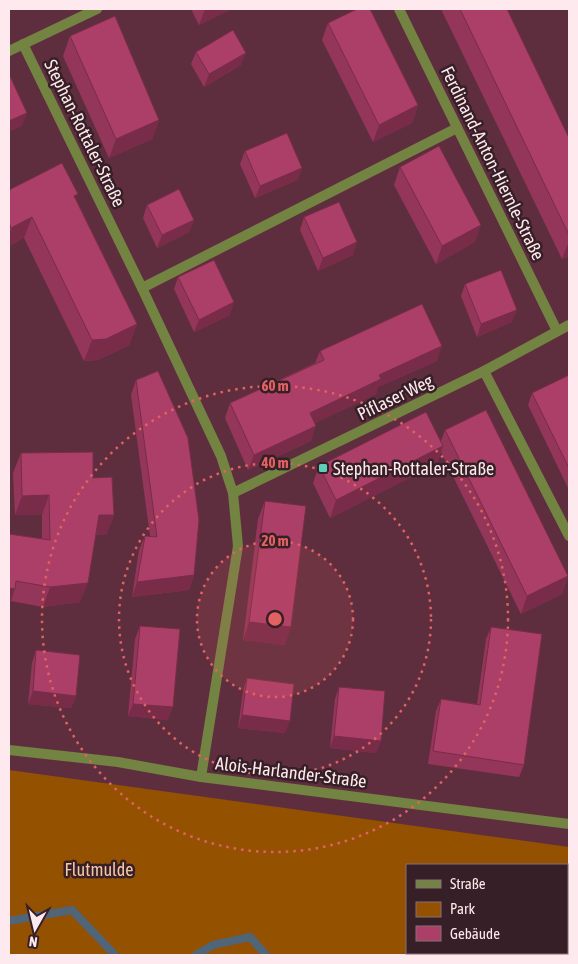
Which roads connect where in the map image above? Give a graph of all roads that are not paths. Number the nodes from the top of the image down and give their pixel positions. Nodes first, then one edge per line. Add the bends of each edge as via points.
1 (97, 9) edge
2 (399, 9) edge
3 (23, 44) junction
4 (9, 51) edge
5 (457, 128) junction
6 (142, 288) junction
7 (569, 325) edge
8 (557, 331) junction
9 (484, 371) junction
10 (233, 493) junction
11 (569, 536) edge
12 (9, 750) edge
13 (201, 777) junction
14 (569, 824) edge

1 - 3 street
2 - 5 street, Ferdinand-Anton-Hiernle-Straße
3 - 4 street
3 - 6 street, Stephan-Rottaler-Straße
5 - 6 street
5 - 8 street, Ferdinand-Anton-Hiernle-Straße
6 - 10 street, Stephan-Rottaler-Straße via 221,456
7 - 8 street, Piflaser Weg
8 - 9 street, Piflaser Weg
9 - 10 street, Piflaser Weg
9 - 11 street
10 - 13 street, Stephan-Rottaler-Straße via 238,546
12 - 13 street, Alois-Harlander-Straße via 118,762
13 - 14 street, Alois-Harlander-Straße

